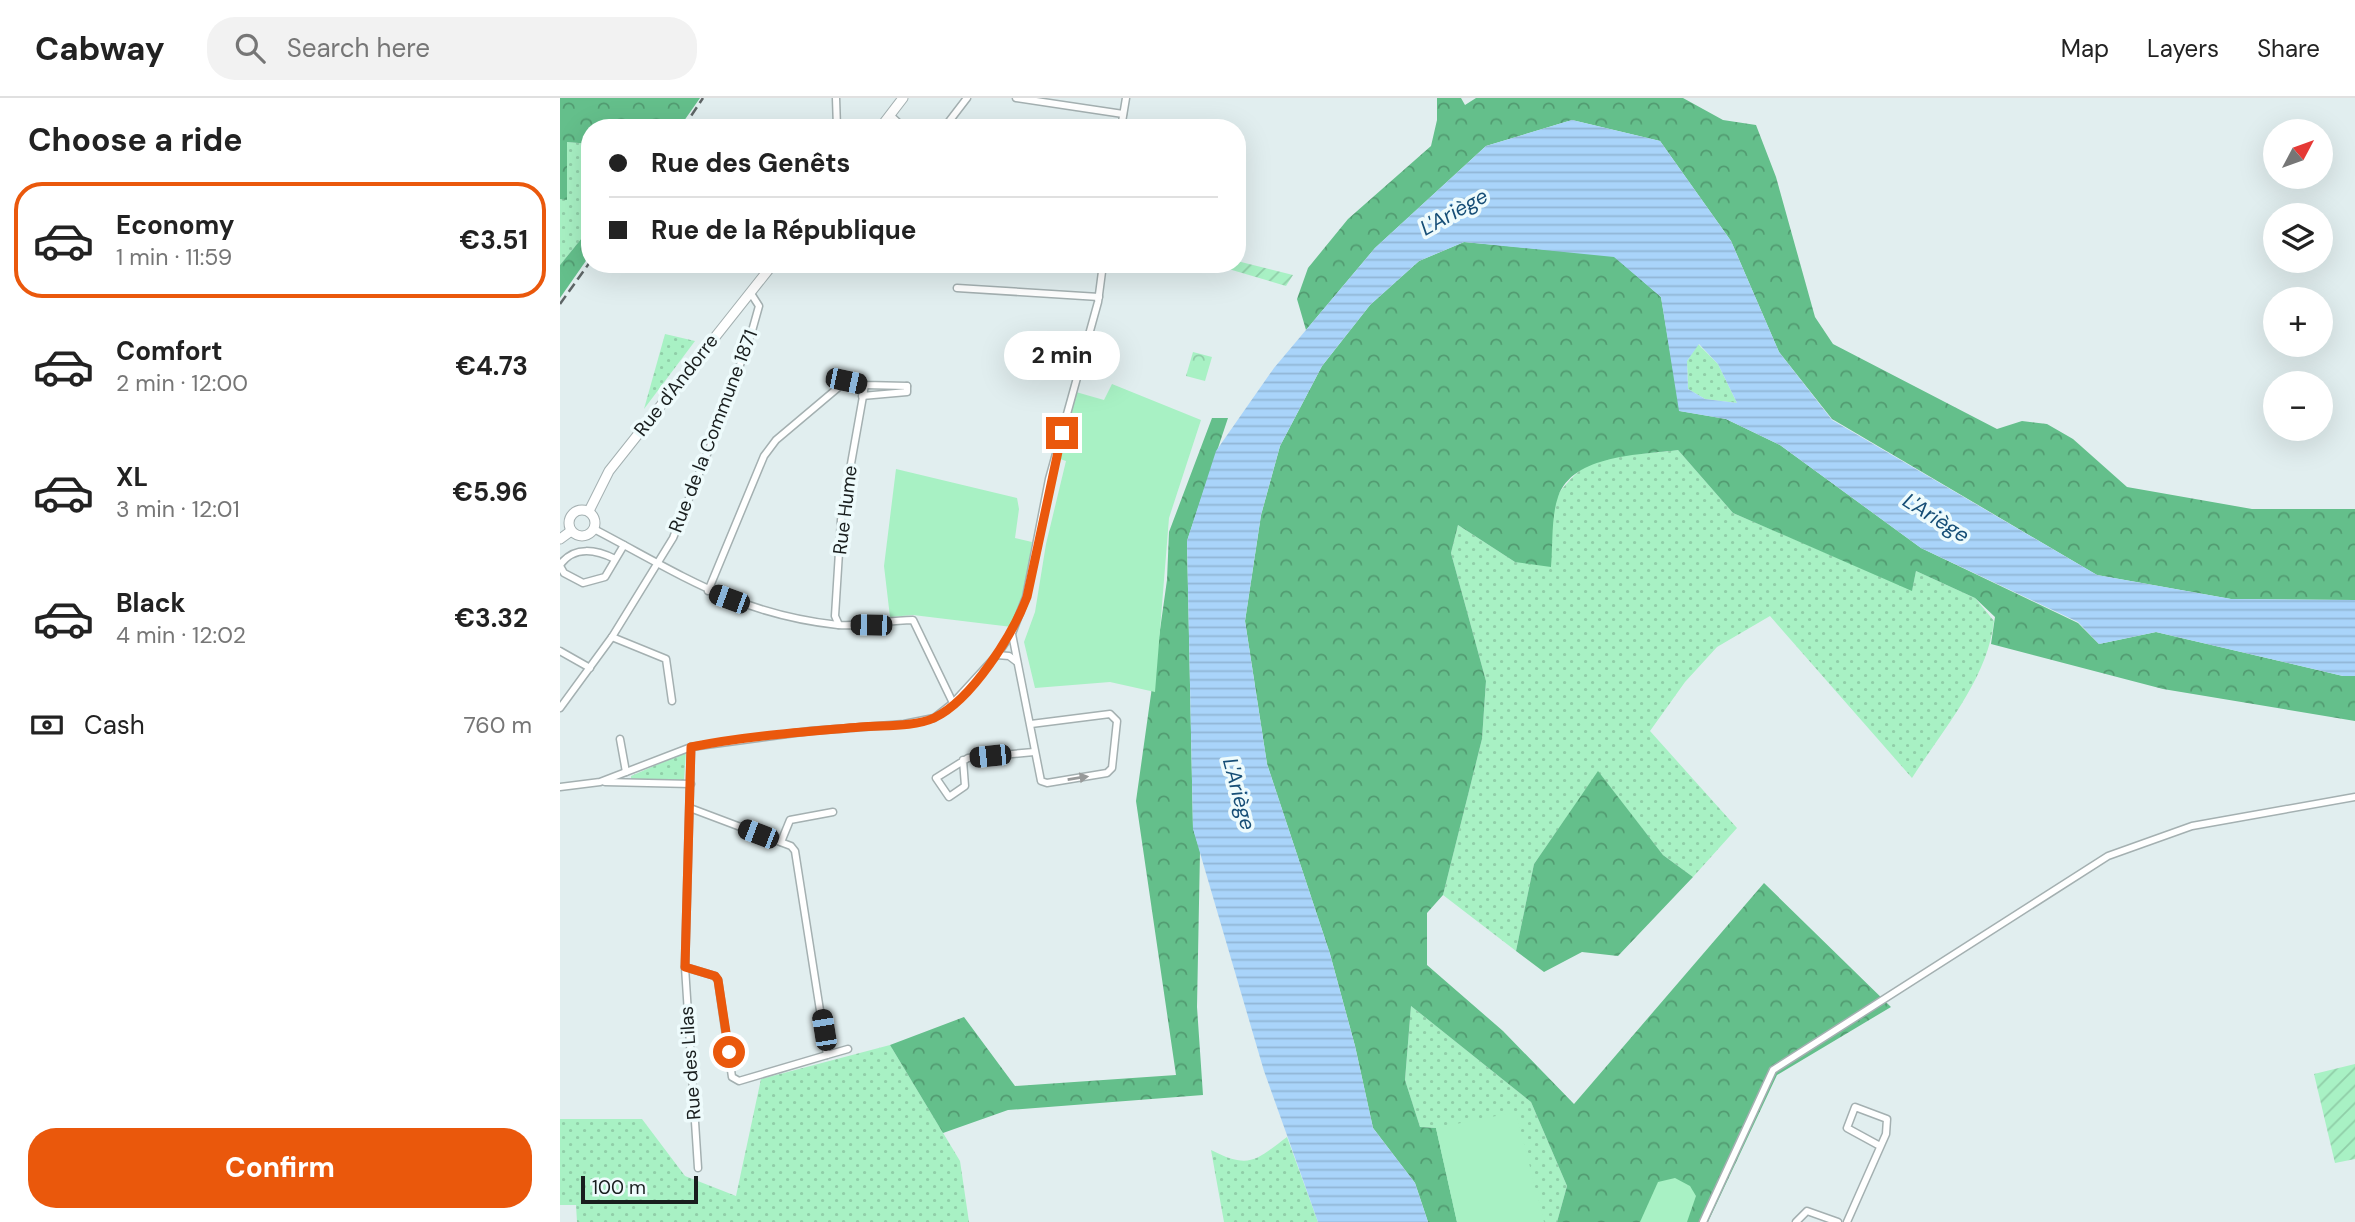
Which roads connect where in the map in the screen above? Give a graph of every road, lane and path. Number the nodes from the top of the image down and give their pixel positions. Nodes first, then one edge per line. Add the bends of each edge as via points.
1 (836, 98) edge
2 (903, 98) edge
3 (967, 98) edge
4 (1016, 98) edge
5 (1126, 98) edge
6 (1123, 114) junction
7 (890, 115) junction
8 (836, 119) edge
9 (887, 119) edge
10 (894, 119) edge
11 (951, 119) edge
12 (1122, 119) edge
13 (766, 273) edge
14 (1102, 273) edge
15 (957, 288) dead end
16 (750, 292) junction
17 (1099, 296) junction
18 (865, 385) junction
19 (862, 396) junction
20 (589, 512) junction
21 (594, 529) junction
22 (571, 531) junction
23 (560, 539) edge
24 (624, 545) junction
25 (615, 559) junction
26 (658, 565) junction
27 (560, 566) edge
28 (708, 591) junction
29 (839, 625) junction
30 (1011, 634) junction
31 (612, 637) junction
32 (560, 651) edge
33 (997, 655) junction
34 (1018, 663) junction
35 (590, 668) junction
36 (672, 701) dead end
37 (953, 703) junction
38 (560, 708) edge
39 (1031, 724) junction
40 (620, 739) dead end
41 (691, 747) junction
42 (1034, 752) junction
43 (963, 760) junction
44 (625, 772) junction
45 (600, 782) junction
46 (691, 784) junction
47 (560, 787) edge
48 (2355, 797) edge
49 (690, 808) junction
50 (832, 812) dead end
51 (781, 842) junction
52 (685, 967) junction
53 (848, 1049) dead end
54 (827, 1055) junction
55 (1880, 1146) junction
56 (698, 1168) dead end
57 (1703, 1222) edge
58 (1796, 1222) edge
59 (1838, 1222) edge
60 (1847, 1222) edge

1 - 8 street
2 - 7 main road
3 - 11 street
4 - 6 street
5 - 6 street
6 - 12 street
7 - 9 main road
7 - 10 street
13 - 16 main road, Rue d'Andorre
14 - 17 street
15 - 17 street
16 - 20 main road, Rue d'Andorre via 609,471
16 - 26 street, Rue de la Commune 1871 via 759,306 751,337 685,512
17 - 30 street via 1049,479 1027,597
18 - 19 street, Rue Hume
18 - 19 street via 908,386 907,392
18 - 28 street via 846,381 776,440 764,456
19 - 29 street, Rue Hume via 841,520 835,616
20 - 21 main road
20 - 22 main road via 573,513
21 - 22 main road via 583,536
21 - 24 street
22 - 23 main road
24 - 25 street
24 - 26 street
25 - 27 street via 597,550 571,554
25 - 27 street via 605,577 583,583
26 - 28 street
26 - 31 street, Rue de la Commune 1871
28 - 29 street via 770,614
29 - 37 street via 913,620
30 - 33 street
30 - 34 street
31 - 35 street, Rue de la Commune 1871
31 - 36 street via 666,659
32 - 35 street
33 - 34 street
33 - 37 street
34 - 39 street
35 - 38 street, Rue de la Commune 1871
37 - 41 street via 934,718 904,724
39 - 42 street
42 -> 39 street via 1038,776 1047,783 1107,774 1112,768 1117,721 1110,714
40 - 44 street
41 - 44 street
41 - 46 street, Rue des Lilas
42 - 43 street
43 - 43 street via 936,778 949,797 965,786
44 - 45 street
45 - 46 street
45 - 47 street
46 - 49 street, Rue des Lilas
48 - 57 street via 2192,827 2108,856 1773,1070
49 - 51 street
49 - 52 street, Rue des Lilas
50 - 51 street via 790,820
51 - 54 street via 795,851
52 - 54 street via 718,980 732,1077 739,1081
52 - 56 street, Rue des Lilas
53 - 54 street
55 - 55 street via 1887,1119 1855,1107 1847,1128
55 - 60 street
58 - 59 street via 1807,1211

